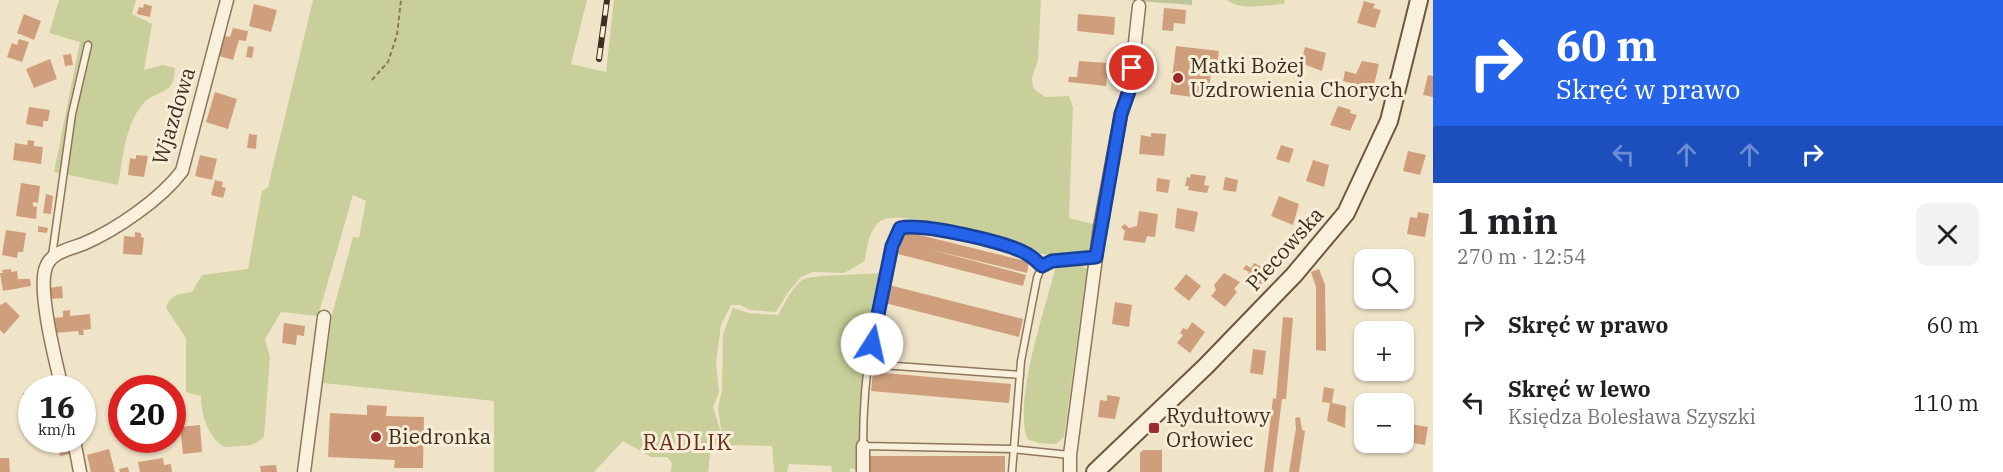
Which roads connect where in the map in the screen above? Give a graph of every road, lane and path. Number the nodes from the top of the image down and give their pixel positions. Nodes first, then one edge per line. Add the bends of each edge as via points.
1 (228, 0) edge
2 (401, 0) edge
3 (1419, 0) edge
4 (1139, 6) dead end
5 (88, 45) dead end
6 (372, 80) dead end
7 (52, 256) junction
8 (1096, 257) junction
9 (1042, 266) junction
10 (324, 317) dead end
11 (868, 364) junction
12 (59, 375) edge
13 (1020, 375) junction
14 (863, 446) junction
15 (1012, 449) junction
16 (76, 453) edge
17 (1070, 455) junction
18 (80, 472) edge
19 (304, 472) edge
20 (862, 472) edge
21 (1012, 472) edge
22 (1070, 472) edge
23 (1095, 472) edge

1 - 7 street, Wjazdowa via 182,171 127,219 99,237
2 - 6 path via 399,26 388,62
3 - 23 street, Piecowska via 1389,121 1346,213 1294,275 1214,358
4 - 8 street via 1130,88 1121,114
5 - 7 lane via 72,114
7 - 12 street via 45,267 44,287
8 - 9 lane via 1052,261
8 - 17 street
9 - 11 lane via 1026,253 947,230 912,225 900,228 887,269
9 - 13 lane
10 - 19 street
11 - 13 lane
11 - 14 lane
13 - 15 lane
14 - 15 lane
14 - 20 street
15 - 17 lane
15 - 21 lane
16 - 18 street
17 - 22 street

